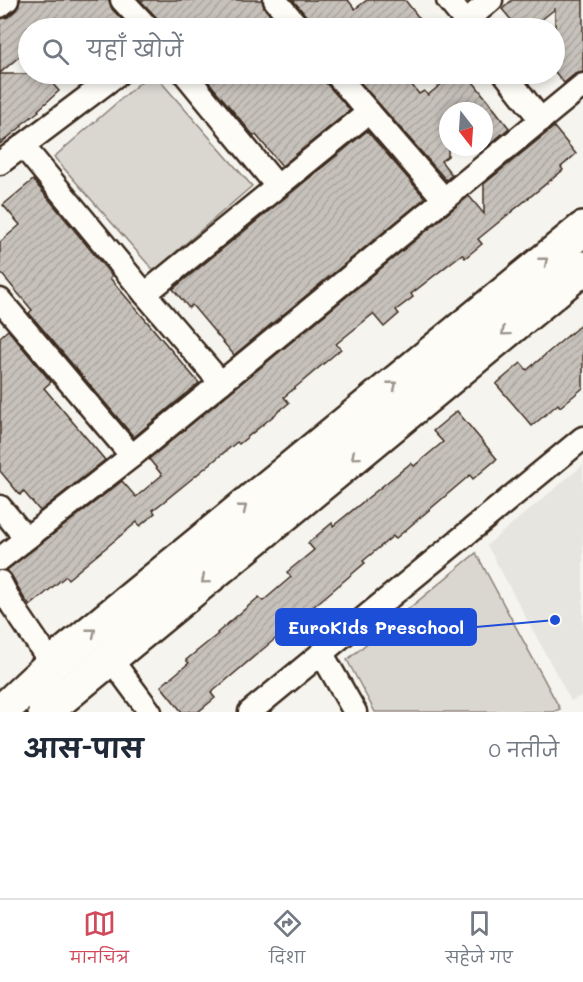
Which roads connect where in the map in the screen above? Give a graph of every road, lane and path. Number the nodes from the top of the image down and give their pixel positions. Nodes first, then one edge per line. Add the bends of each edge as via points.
1 (7, 0) edge
2 (122, 0) edge
3 (275, 0) edge
4 (448, 0) edge
5 (491, 0) edge
6 (0, 6) edge
7 (139, 18) edge
8 (290, 18) edge
9 (462, 18) edge
10 (474, 18) edge
11 (105, 84) edge
12 (193, 84) edge
13 (345, 84) edge
14 (514, 84) edge
15 (583, 85) edge
16 (369, 112) junction
17 (541, 120) junction
18 (23, 146) junction
19 (0, 164) edge
20 (277, 186) junction
21 (444, 199) junction
22 (583, 229) edge
23 (583, 268) edge
24 (145, 294) junction
25 (0, 300) edge
26 (221, 383) junction
27 (583, 438) edge
28 (132, 456) junction
29 (0, 507) edge
30 (26, 538) junction
31 (0, 559) edge
32 (0, 582) edge
33 (322, 654) junction
34 (110, 658) junction
35 (52, 664) junction
36 (1, 712) edge
37 (45, 712) edge
38 (150, 712) edge
39 (250, 712) edge
40 (355, 712) edge

1 - 6 street
2 - 7 street
3 - 8 street
4 - 9 street
5 - 10 street
11 - 18 street
12 - 20 street
13 - 16 street
14 - 17 street
15 - 17 street
16 - 20 street
16 - 21 street
17 - 21 street
18 - 19 street
18 - 24 street
20 - 24 street
21 - 26 street
35 -> 22 street
23 -> 34 street
24 - 26 street
25 - 28 street
26 - 28 street
27 - 33 street
28 - 30 street
29 - 30 street
30 - 31 street
32 - 35 street
33 - 39 street
33 - 40 street
34 - 37 street
34 - 38 street
35 - 36 street

